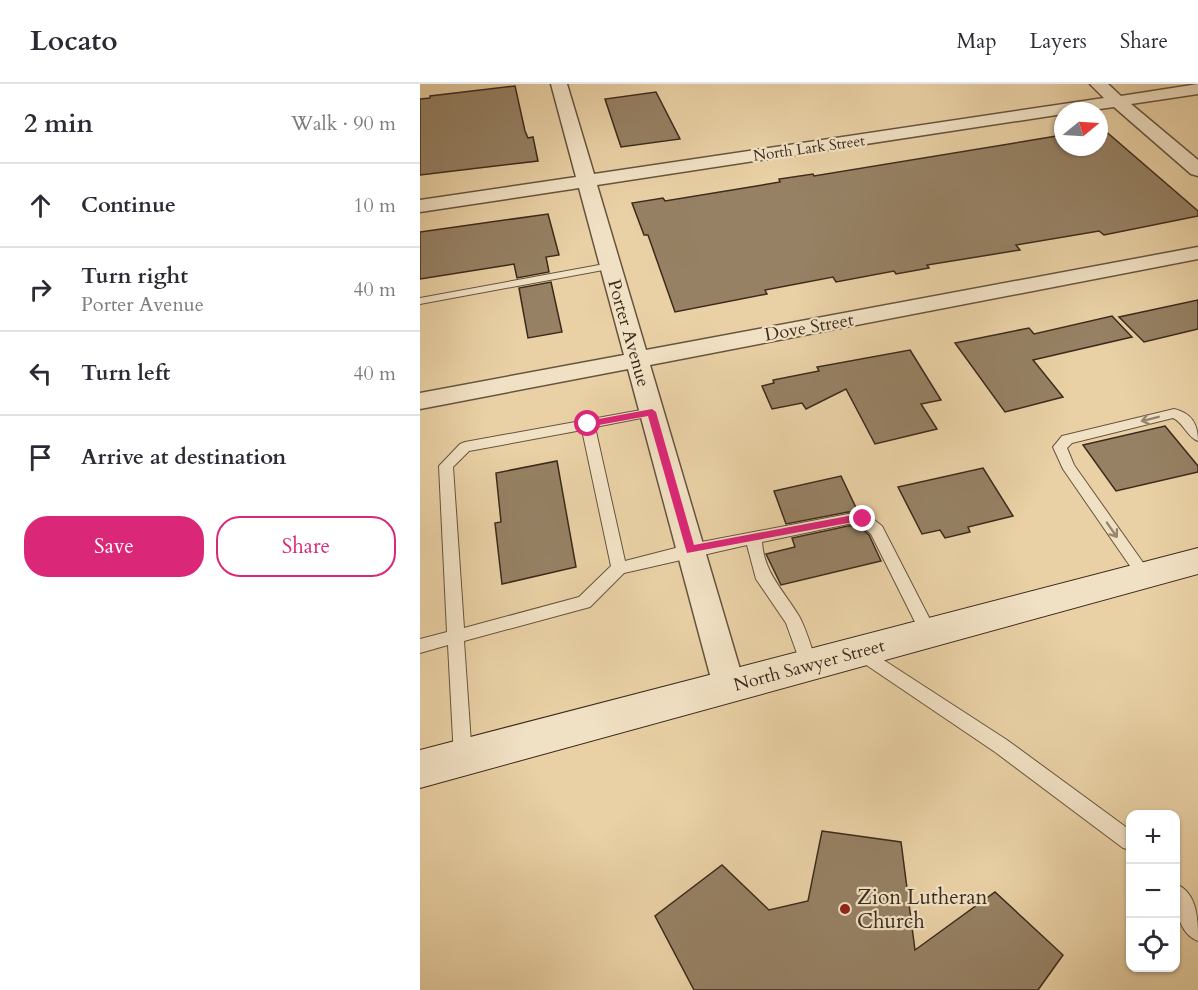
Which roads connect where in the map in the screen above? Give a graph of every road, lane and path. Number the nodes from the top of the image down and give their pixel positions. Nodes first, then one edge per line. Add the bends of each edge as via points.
1 (559, 84) edge
2 (1098, 84) edge
3 (1198, 89) edge
4 (1119, 102) junction
5 (1198, 170) edge
6 (586, 181) junction
7 (420, 206) edge
8 (1198, 253) edge
9 (610, 266) junction
10 (420, 301) edge
11 (636, 359) junction
12 (420, 401) edge
13 (652, 412) junction
14 (588, 424) junction
15 (1198, 435) edge
16 (754, 538) junction
17 (691, 550) junction
18 (1198, 561) edge
19 (619, 568) junction
20 (1144, 576) junction
21 (929, 633) junction
22 (456, 637) junction
23 (420, 646) edge
24 (859, 651) junction
25 (809, 665) junction
26 (729, 686) junction
27 (463, 758) junction
28 (420, 769) edge
29 (1126, 837) edge
30 (1180, 901) edge
31 (1198, 931) edge

1 - 6 street, Porter Avenue
2 - 4 street
3 - 4 street, North Lark Street
4 - 5 street
4 - 6 street, North Lark Street
6 - 7 street, North Lark Street
6 - 9 street, Porter Avenue
8 - 11 street, Dove Street
9 - 10 lane
9 - 11 street, Porter Avenue
11 - 12 street, Dove Street
11 - 13 street, Porter Avenue
13 - 14 lane
13 - 17 street, Porter Avenue
14 - 19 lane
14 - 22 lane via 465,447 447,465
15 -> 20 lane via 1184,417 1174,413 1067,439 1060,447 1068,466
16 - 17 lane
16 - 21 lane via 863,519 877,530
16 - 25 lane via 764,579 793,621
17 - 19 lane
17 - 26 street, Porter Avenue
18 - 20 street, North Sawyer Street
19 - 22 lane via 584,602
20 - 21 street, North Sawyer Street
21 - 24 street, North Sawyer Street
22 - 23 lane
22 - 27 lane
24 - 25 street, North Sawyer Street
24 - 29 lane via 1001,746
25 - 26 street, North Sawyer Street
26 - 27 street, North Sawyer Street
27 - 28 street, North Sawyer Street
30 - 31 lane

